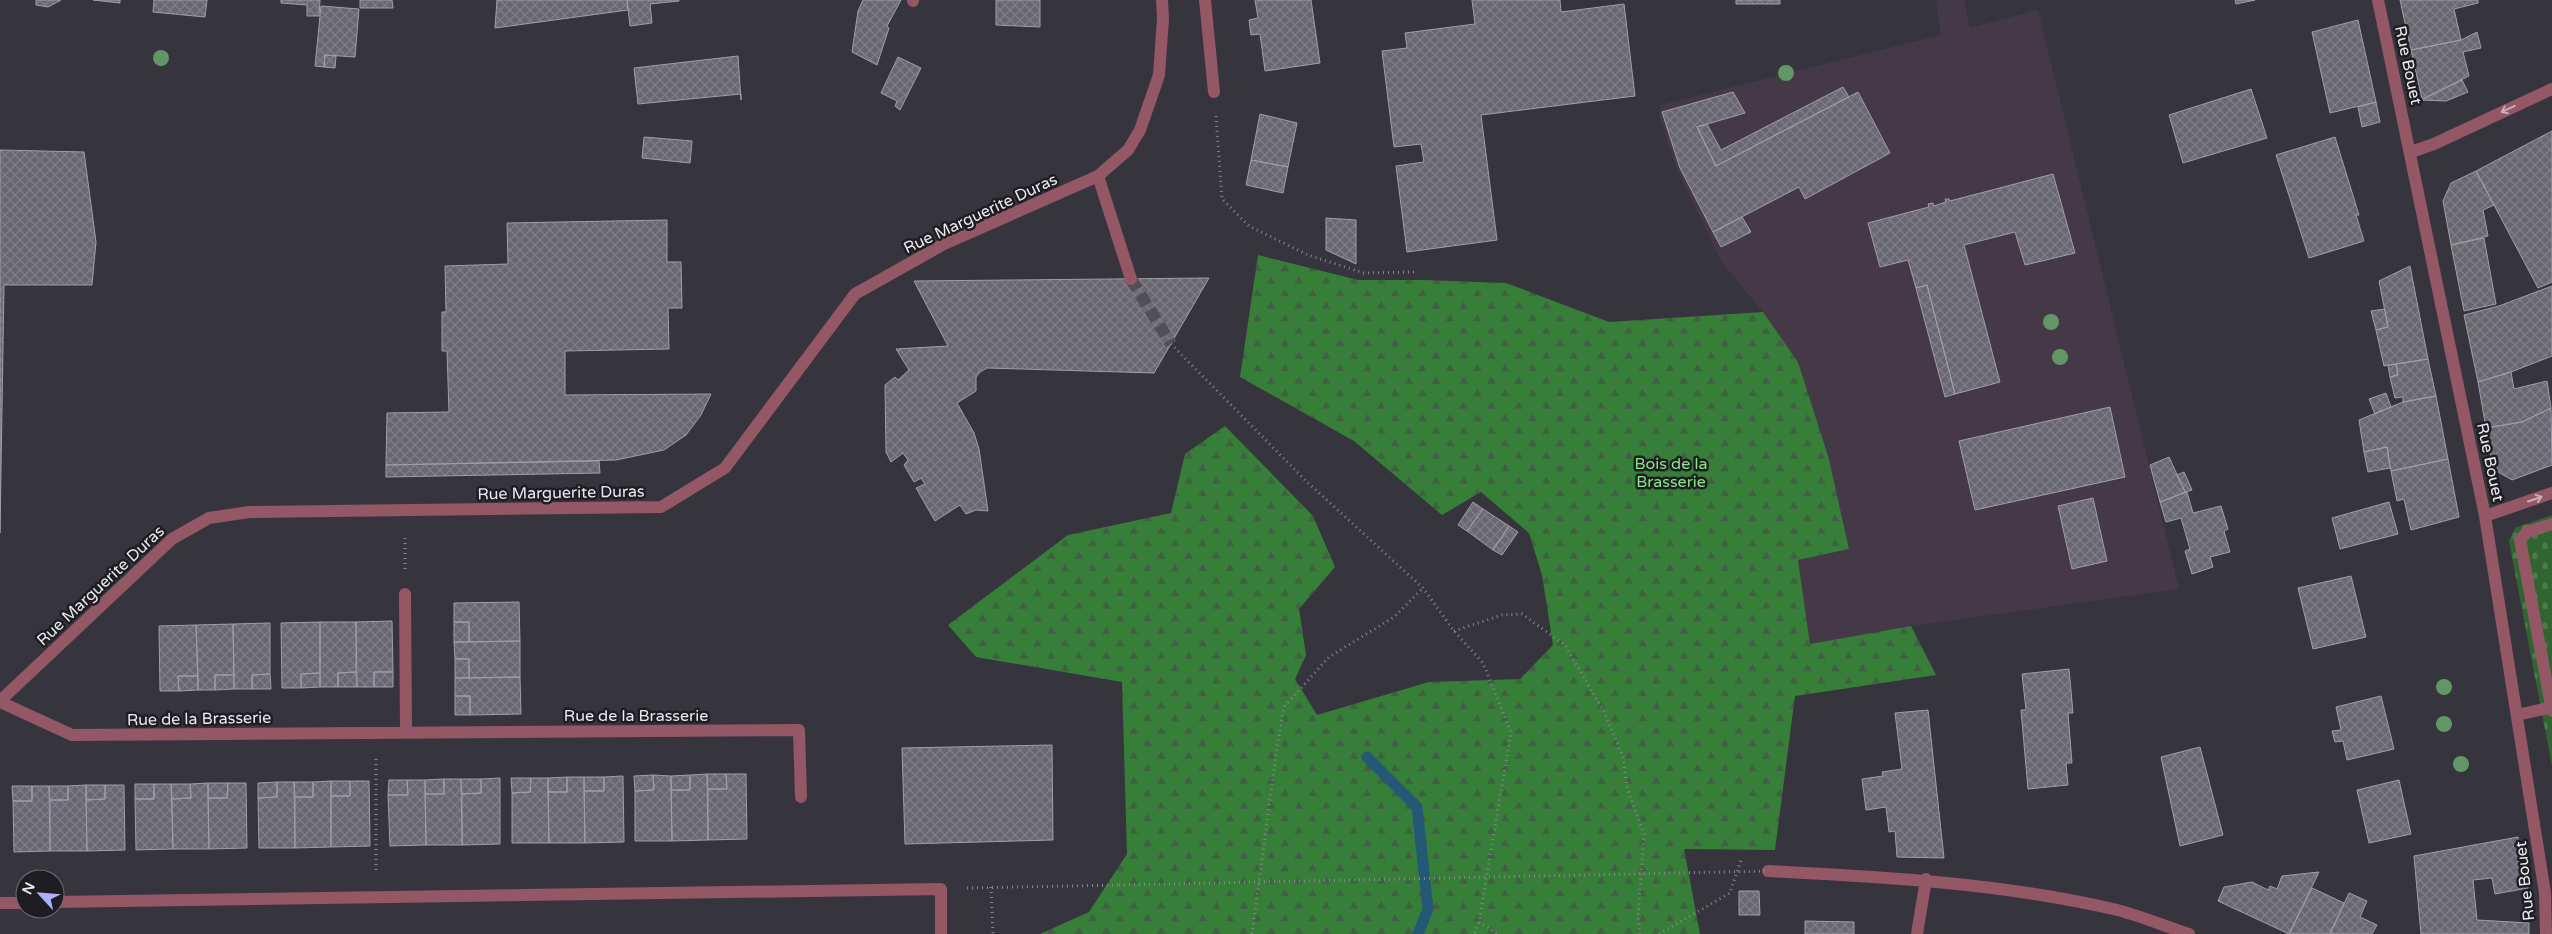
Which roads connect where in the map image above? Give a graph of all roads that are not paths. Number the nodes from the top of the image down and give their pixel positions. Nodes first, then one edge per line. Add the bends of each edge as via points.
1 (1162, 0) edge
2 (1205, 0) edge
3 (2378, 0) edge
4 (2552, 89) edge
5 (1214, 92) road end
6 (2411, 152) junction
7 (1098, 176) junction
8 (1131, 279) tunnel mouth
9 (2552, 493) edge
10 (2485, 516) junction
11 (2552, 524) edge
12 (405, 594) road end
13 (0, 702) edge
14 (2552, 708) edge
15 (2517, 715) junction
16 (406, 732) junction
17 (801, 797) dead end
18 (1768, 868) road end
19 (1926, 879) junction
20 (15, 902) edge
21 (65, 902) edge
22 (0, 903) edge
23 (941, 934) edge
24 (1917, 934) edge
25 (2189, 934) edge
26 (2546, 934) edge

1 - 7 street, Rue Marguerite Duras via 1159,75 1140,130 1128,150
2 - 5 street
3 - 6 street, Rue Bouet
4 -> 6 street
6 - 10 street, Rue Bouet
7 - 8 street
7 - 13 street, Rue Marguerite Duras via 944,244 855,294 725,468 661,507 249,512 209,518 172,539
10 -> 9 street
10 - 15 street, Rue Bouet
11 - 14 street via 2527,532 2520,540
12 - 16 street
13 - 16 street, Rue de la Brasserie via 72,735
14 - 15 street
15 - 26 street, Rue Bouet via 2545,893
16 - 17 street, Rue de la Brasserie via 799,730
18 - 19 street
19 - 24 street
19 - 25 street via 2016,891 2114,910
20 - 22 street
21 - 23 street via 941,888

